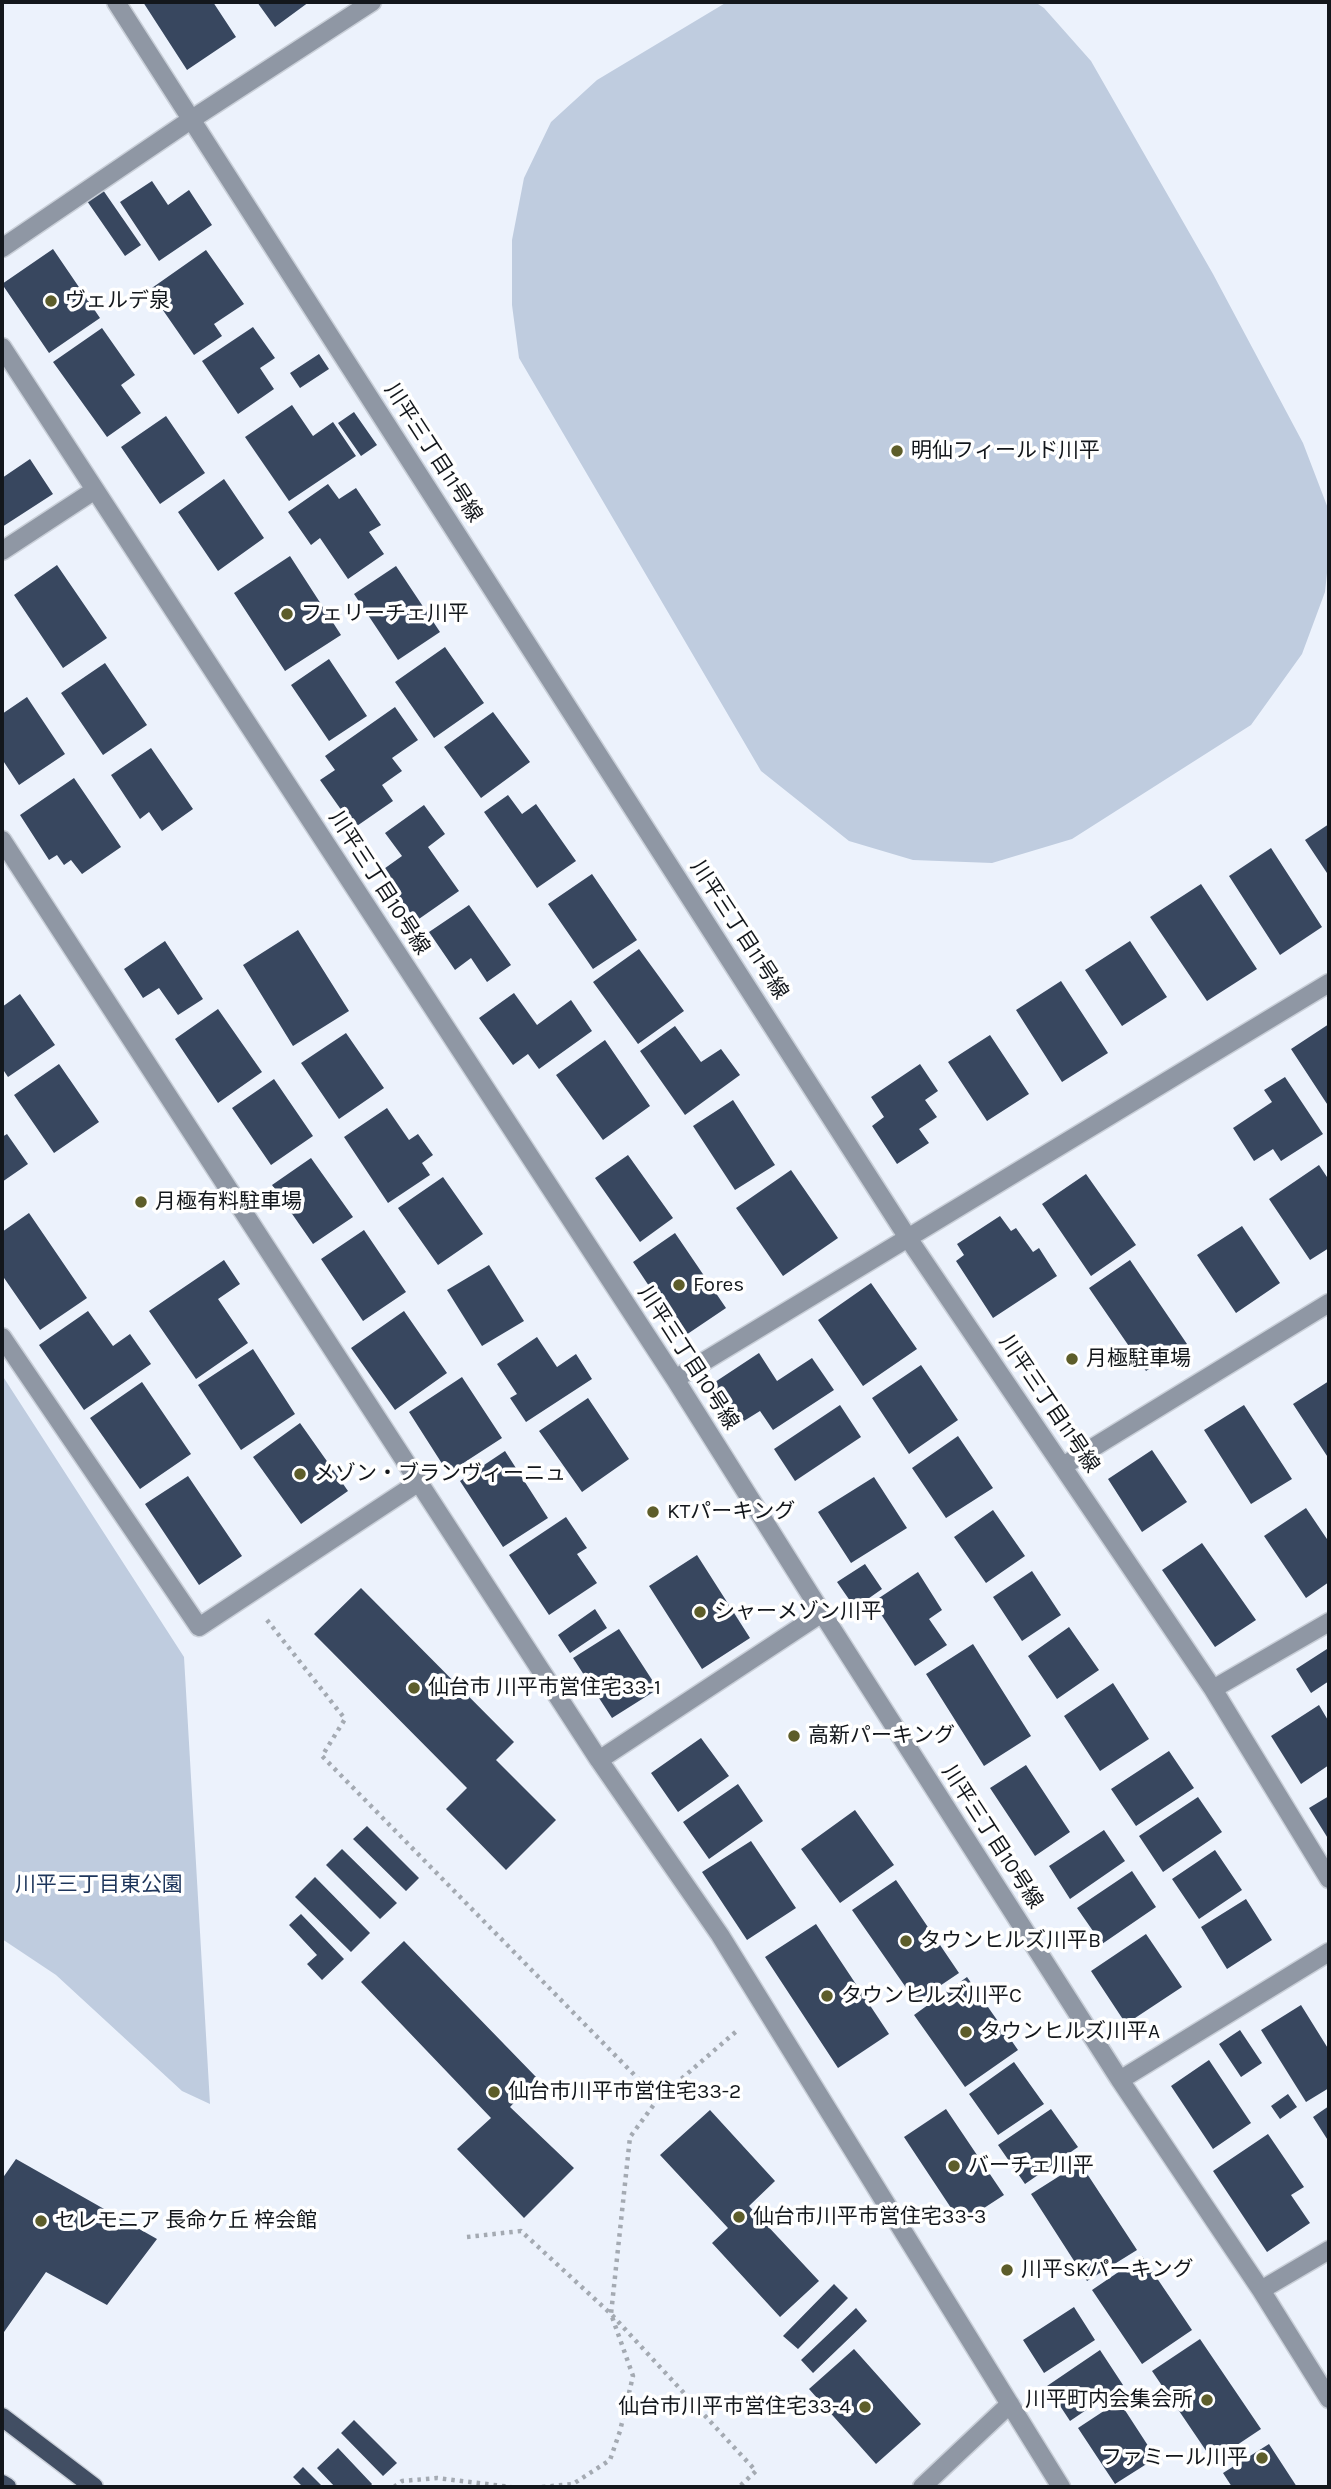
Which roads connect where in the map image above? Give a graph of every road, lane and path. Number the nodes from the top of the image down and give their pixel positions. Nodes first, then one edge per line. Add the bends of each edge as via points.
1 (117, 2) edge
2 (372, 2) edge
3 (192, 118) junction
4 (2, 248) edge
5 (2, 347) edge
6 (95, 489) junction
7 (2, 551) edge
8 (2, 840) edge
9 (1329, 982) edge
10 (908, 1238) junction
11 (1329, 1303) edge
12 (2, 1337) edge
13 (676, 1379) junction
14 (1063, 1466) junction
15 (419, 1482) junction
16 (248, 1596) junction
17 (822, 1613) junction
18 (1329, 1622) edge
19 (1213, 1689) junction
20 (599, 1760) junction
21 (1329, 1879) edge
22 (1329, 1952) edge
23 (764, 2008) junction
24 (1119, 2080) junction
25 (658, 2099) junction
26 (467, 2237) dead end
27 (1329, 2250) edge
28 (1261, 2290) junction
29 (611, 2314) junction
30 (1329, 2399) edge
31 (1010, 2404) junction
32 (2, 2417) edge
33 (2, 2484) edge
34 (7, 2487) edge
35 (94, 2487) edge
36 (394, 2487) edge
37 (511, 2487) edge
38 (542, 2487) edge
39 (739, 2487) edge
40 (922, 2487) edge
41 (1061, 2487) edge

1 - 3 street, 川平三丁目11号線
2 - 3 street
3 - 4 street
3 - 10 street, 川平三丁目11号線
5 - 6 street, 川平三丁目10号線
6 - 7 street
6 - 13 street, 川平三丁目10号線
8 - 15 street
9 - 10 street
10 - 13 street
10 - 14 street, 川平三丁目11号線
11 - 14 street
12 - 16 street via 199,1627
13 - 17 street, 川平三丁目10号線
14 - 19 street, 川平三丁目11号線
15 - 16 street
15 - 20 street
16 - 25 path via 345,1719 321,1756
17 - 20 street
17 - 24 street, 川平三丁目10号線
18 - 19 street
19 - 21 street, 川平三丁目11号線
20 - 23 street via 720,1935
22 - 24 street
23 - 25 path
23 - 31 street
24 - 28 street, 川平三丁目10号線
25 - 29 path via 630,2137
26 - 29 path via 521,2231
27 - 28 street
28 - 30 street, 川平三丁目10号線
29 - 38 path via 633,2376 610,2460 573,2484
29 - 39 path via 756,2470
31 - 40 street
31 - 41 street
32 - 35 main road
33 - 34 main road
36 - 37 path via 402,2480 437,2478

